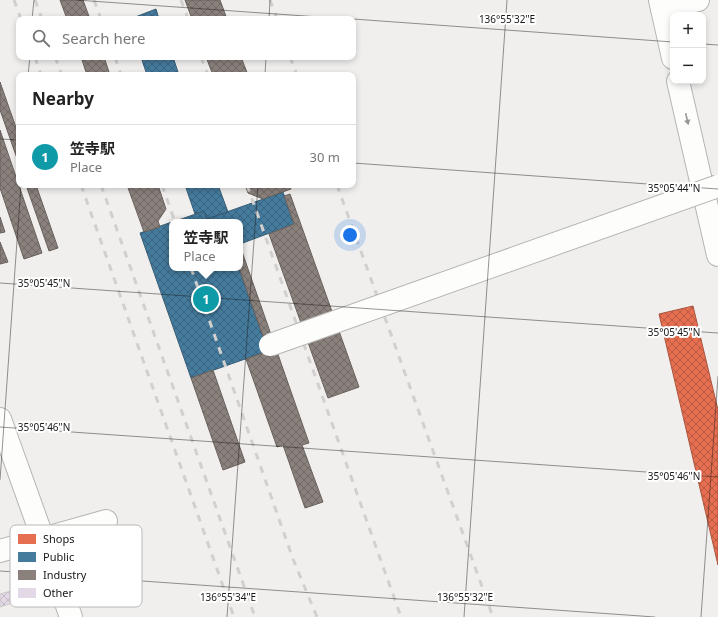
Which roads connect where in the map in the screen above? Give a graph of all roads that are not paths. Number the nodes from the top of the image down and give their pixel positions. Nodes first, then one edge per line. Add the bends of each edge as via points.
1 (698, 0) edge
2 (661, 4) edge
3 (671, 48) edge
4 (679, 84) edge
5 (718, 186) edge
6 (718, 255) edge
7 (270, 345) dead end
8 (0, 418) edge
9 (106, 520) dead end
10 (39, 525) edge
11 (89, 525) edge
12 (10, 548) edge
13 (0, 551) edge
14 (68, 607) edge
15 (71, 617) edge

1 - 2 street
2 - 3 street
4 -> 6 street
5 - 7 street, bridge
8 - 10 street
9 - 11 street
12 - 13 street
14 - 15 street

